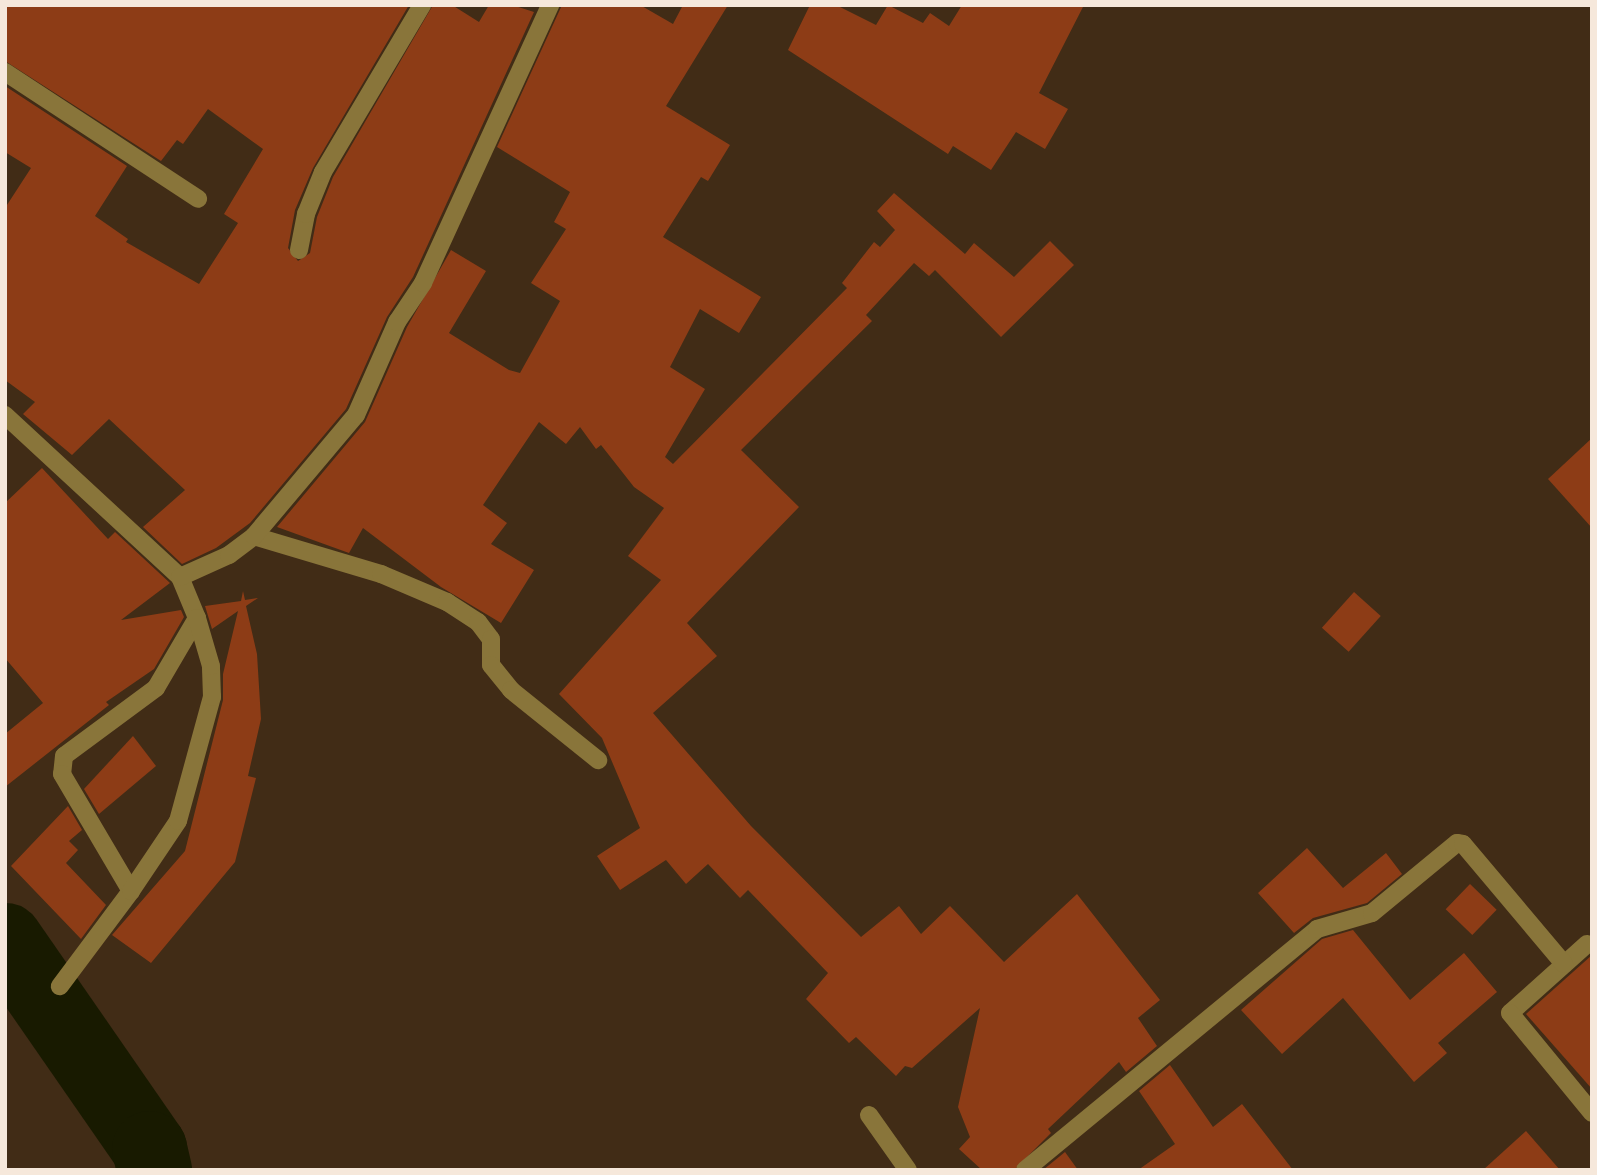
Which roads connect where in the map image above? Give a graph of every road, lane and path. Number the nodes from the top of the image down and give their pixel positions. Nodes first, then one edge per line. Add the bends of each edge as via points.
1 (422, 5) edge
2 (550, 5) edge
3 (5, 72) edge
4 (198, 199) dead end
5 (299, 250) dead end
6 (5, 415) edge
7 (254, 536) junction
8 (180, 577) junction
9 (197, 618) junction
10 (598, 760) dead end
11 (131, 891) junction
12 (1587, 944) dead end
13 (1564, 964) junction
14 (60, 986) dead end
15 (1592, 1113) edge
16 (869, 1115) dead end
17 (908, 1170) edge
18 (1025, 1170) edge

1 - 5 street via 323,172 306,214
2 - 7 street via 423,283 397,322 361,406
3 - 4 street
6 - 8 street
7 - 8 street via 229,555
7 - 10 street via 381,574 447,602 478,622 491,639 491,664 511,690
8 - 9 street
9 - 11 street via 211,666 212,697 178,821
9 - 11 street via 156,688 64,756 62,774
11 - 14 street
12 - 13 street
13 - 15 street via 1510,1013
13 - 18 street via 1457,843 1372,914 1317,929
16 - 17 street

